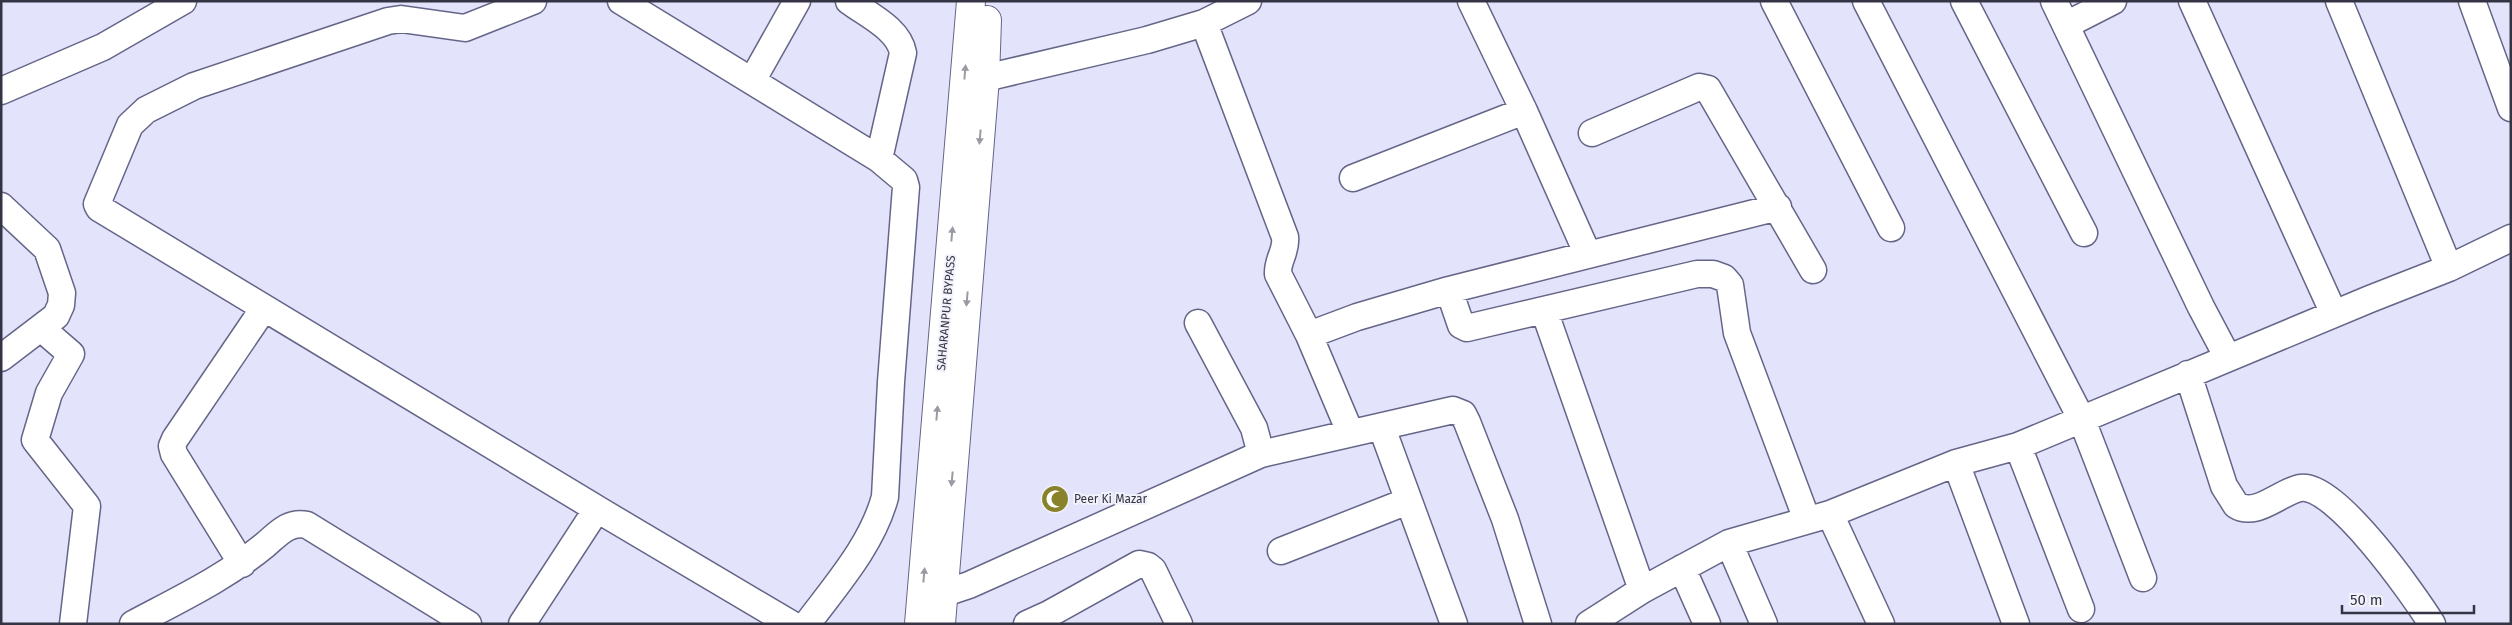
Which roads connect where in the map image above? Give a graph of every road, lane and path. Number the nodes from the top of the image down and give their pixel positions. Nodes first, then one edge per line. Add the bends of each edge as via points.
1 (183, 1) edge
2 (533, 1) edge
3 (621, 1) edge
4 (797, 1) edge
5 (849, 1) edge
6 (971, 1) edge
7 (988, 1) edge
8 (1248, 1) edge
9 (1471, 1) edge
10 (1774, 1) edge
11 (1866, 1) edge
12 (1964, 1) edge
13 (2054, 1) edge
14 (2112, 1) edge
15 (2192, 1) edge
16 (2339, 1) edge
17 (2472, 1) edge
18 (1204, 23) junction
19 (2066, 25) junction
20 (985, 78) junction
21 (752, 81) junction
22 (1, 91) edge
23 (2511, 108) edge
24 (1524, 111) junction
25 (1592, 133) dead end
26 (879, 159) junction
27 (1353, 178) dead end
28 (1, 206) edge
29 (1778, 207) junction
30 (1891, 228) dead end
31 (2084, 233) dead end
32 (2511, 238) edge
33 (1588, 255) junction
34 (2449, 268) junction
35 (1813, 270) dead end
36 (1448, 290) junction
37 (264, 308) junction
38 (1544, 310) junction
39 (2334, 314) junction
40 (1198, 323) dead end
41 (41, 328) junction
42 (1309, 336) junction
43 (1, 358) edge
44 (2228, 358) junction
45 (2188, 374) junction
46 (2082, 420) junction
47 (1382, 428) junction
48 (1350, 432) junction
49 (2018, 446) junction
50 (1262, 454) junction
51 (1956, 463) junction
52 (1408, 500) junction
53 (597, 508) junction
54 (1819, 517) junction
55 (1729, 543) junction
56 (1281, 551) dead end
57 (242, 564) junction
58 (1682, 568) junction
59 (2143, 578) dead end
60 (1642, 590) junction
61 (942, 594) junction
62 (2080, 609) dead end
63 (1043, 621) edge
64 (73, 624) edge
65 (133, 624) edge
66 (468, 624) edge
67 (522, 624) edge
68 (791, 624) edge
69 (807, 624) edge
70 (919, 624) edge
71 (941, 624) edge
72 (1179, 624) edge
73 (1454, 624) edge
74 (1538, 624) edge
75 (1589, 624) edge
76 (1707, 624) edge
77 (1764, 624) edge
78 (1881, 624) edge
79 (2016, 624) edge
80 (2432, 624) edge

1 - 22 street via 103,47
2 - 37 street via 465,28 388,20 194,86 137,117 130,125 98,200 99,208
3 - 21 street
4 - 21 street
5 - 26 street via 896,36 904,53
70 -> 6 main road, SAHARANPUR BYPASS
7 - 20 main road
8 - 18 street
9 - 24 street
10 - 30 street
11 - 46 street
12 - 31 street
13 - 19 street
14 - 19 street
15 - 39 street
16 - 34 street
17 - 23 street
18 - 20 street via 1147,40
18 - 42 street via 1285,237 1278,274
19 - 44 street
20 -> 61 main road
21 - 26 street
24 - 27 street
24 - 33 street
25 - 29 street via 1704,87 1714,97
26 - 69 street via 904,180 906,187 886,498 861,550
28 - 41 street via 47,249 62,292 56,316
29 - 33 street
29 - 35 street
32 - 34 street
33 - 36 street
34 - 39 street
36 - 38 street via 1464,328
36 - 42 street via 1356,316
37 - 53 street
37 - 57 street via 172,446
38 - 54 street via 1697,274 1724,278 1730,285 1738,333
38 - 60 street
39 - 44 street
40 - 50 street via 1254,428
41 - 43 street
41 - 64 street via 71,354 49,393 35,440 87,506
42 - 48 street
44 - 45 street
45 - 46 street
45 - 80 street via 2224,486 2236,505 2252,509 2301,488 2323,494 2336,503 2365,536
46 - 49 street
46 - 59 street
47 - 48 street
47 - 52 street
47 - 74 street via 1453,410 1463,414 1504,519
48 - 50 street
49 - 51 street
49 - 62 street
50 - 61 street via 1152,505
51 - 54 street
51 - 79 street
52 - 56 street
52 - 73 street
53 - 67 street
53 - 68 street
54 - 55 street
54 - 78 street
55 - 58 street
55 - 77 street
57 - 65 street
57 - 66 street via 289,525 307,524
58 - 60 street
58 - 76 street
60 - 75 street
61 - 71 main road
63 - 72 street via 1139,564 1153,570

